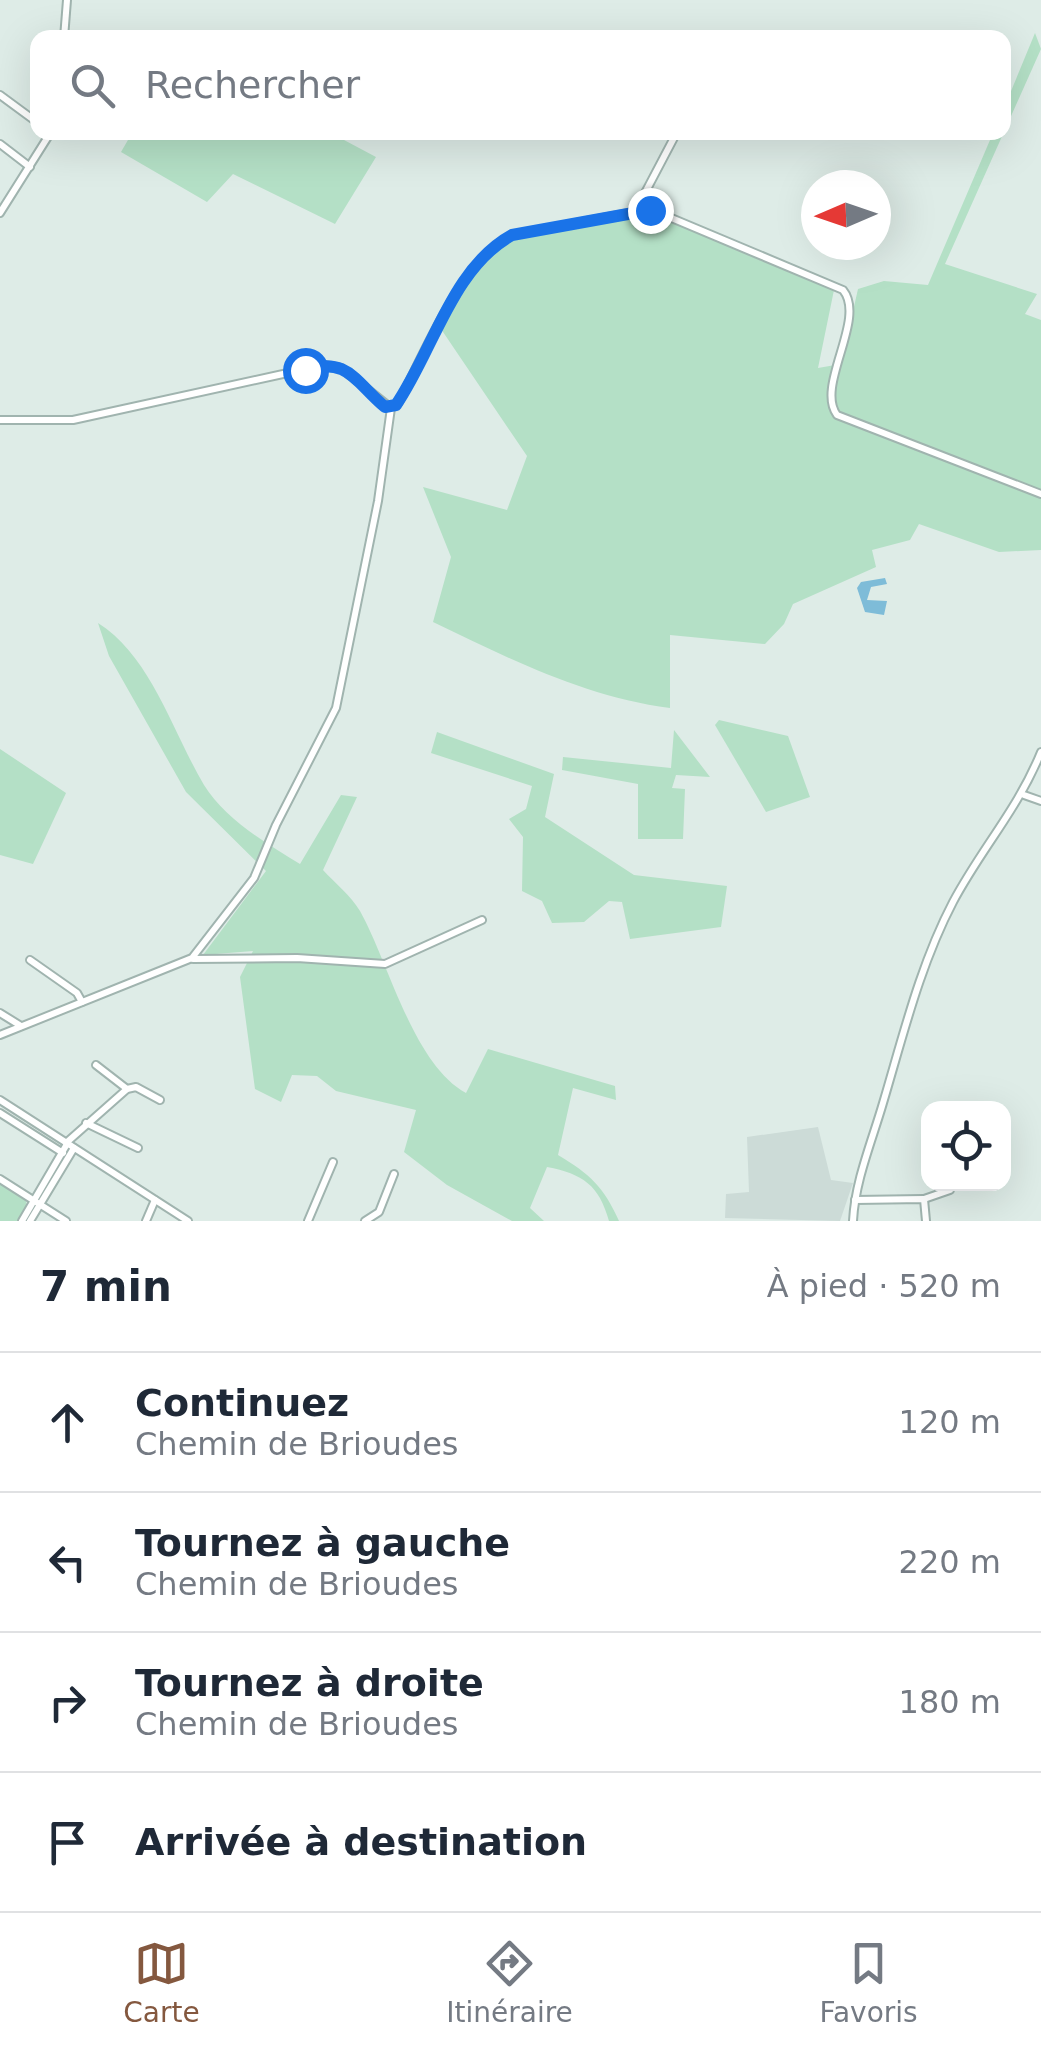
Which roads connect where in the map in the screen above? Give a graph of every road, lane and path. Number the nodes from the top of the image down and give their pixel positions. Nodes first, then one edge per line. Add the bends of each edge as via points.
1 (67, 0) edge
2 (65, 30) edge
3 (0, 95) edge
4 (30, 118) edge
5 (46, 140) edge
6 (673, 140) edge
7 (0, 144) edge
8 (30, 166) junction
9 (636, 210) junction
10 (0, 212) edge
11 (391, 408) junction
12 (0, 420) edge
13 (1041, 494) edge
14 (1041, 752) edge
15 (1024, 795) junction
16 (1041, 802) edge
17 (482, 920) dead end
18 (192, 958) junction
19 (30, 960) dead end
20 (82, 1002) junction
21 (0, 1013) edge
22 (22, 1027) junction
23 (0, 1035) edge
24 (96, 1065) dead end
25 (128, 1088) junction
26 (0, 1100) edge
27 (160, 1100) dead end
28 (0, 1113) edge
29 (86, 1123) junction
30 (69, 1145) junction
31 (138, 1148) dead end
32 (66, 1154) junction
33 (332, 1162) dead end
34 (394, 1174) dead end
35 (0, 1179) edge
36 (947, 1191) edge
37 (924, 1199) junction
38 (155, 1200) junction
39 (855, 1200) junction
40 (37, 1202) junction
41 (22, 1221) edge
42 (30, 1221) edge
43 (66, 1221) edge
44 (146, 1221) edge
45 (188, 1221) edge
46 (308, 1221) edge
47 (366, 1221) edge
48 (853, 1221) edge
49 (926, 1221) edge

1 - 2 street
3 - 4 street
5 - 8 street
6 - 9 street
7 - 8 street
8 - 10 street
9 - 11 street via 496,244
9 - 13 street via 663,212 843,290 850,304 831,398 837,415
11 - 12 street via 342,368 324,364 73,420
11 - 18 street via 331,722 254,878
14 - 15 street
15 - 16 street
15 - 39 street via 953,902 935,942
17 - 18 street via 385,964
18 - 20 street
19 - 20 street
20 - 22 street
21 - 22 street
22 - 23 street
24 - 25 street
25 - 27 street
25 - 29 street
26 - 30 street
28 - 32 street
29 - 30 street
29 - 31 street
30 - 32 street
30 - 38 street
32 - 40 street
33 - 46 street
34 - 47 street via 379,1212
35 - 40 street
36 - 37 street
37 - 39 street
37 - 49 street
38 - 44 street
38 - 45 street
39 - 48 street
40 - 41 street
40 - 42 street
40 - 43 street

